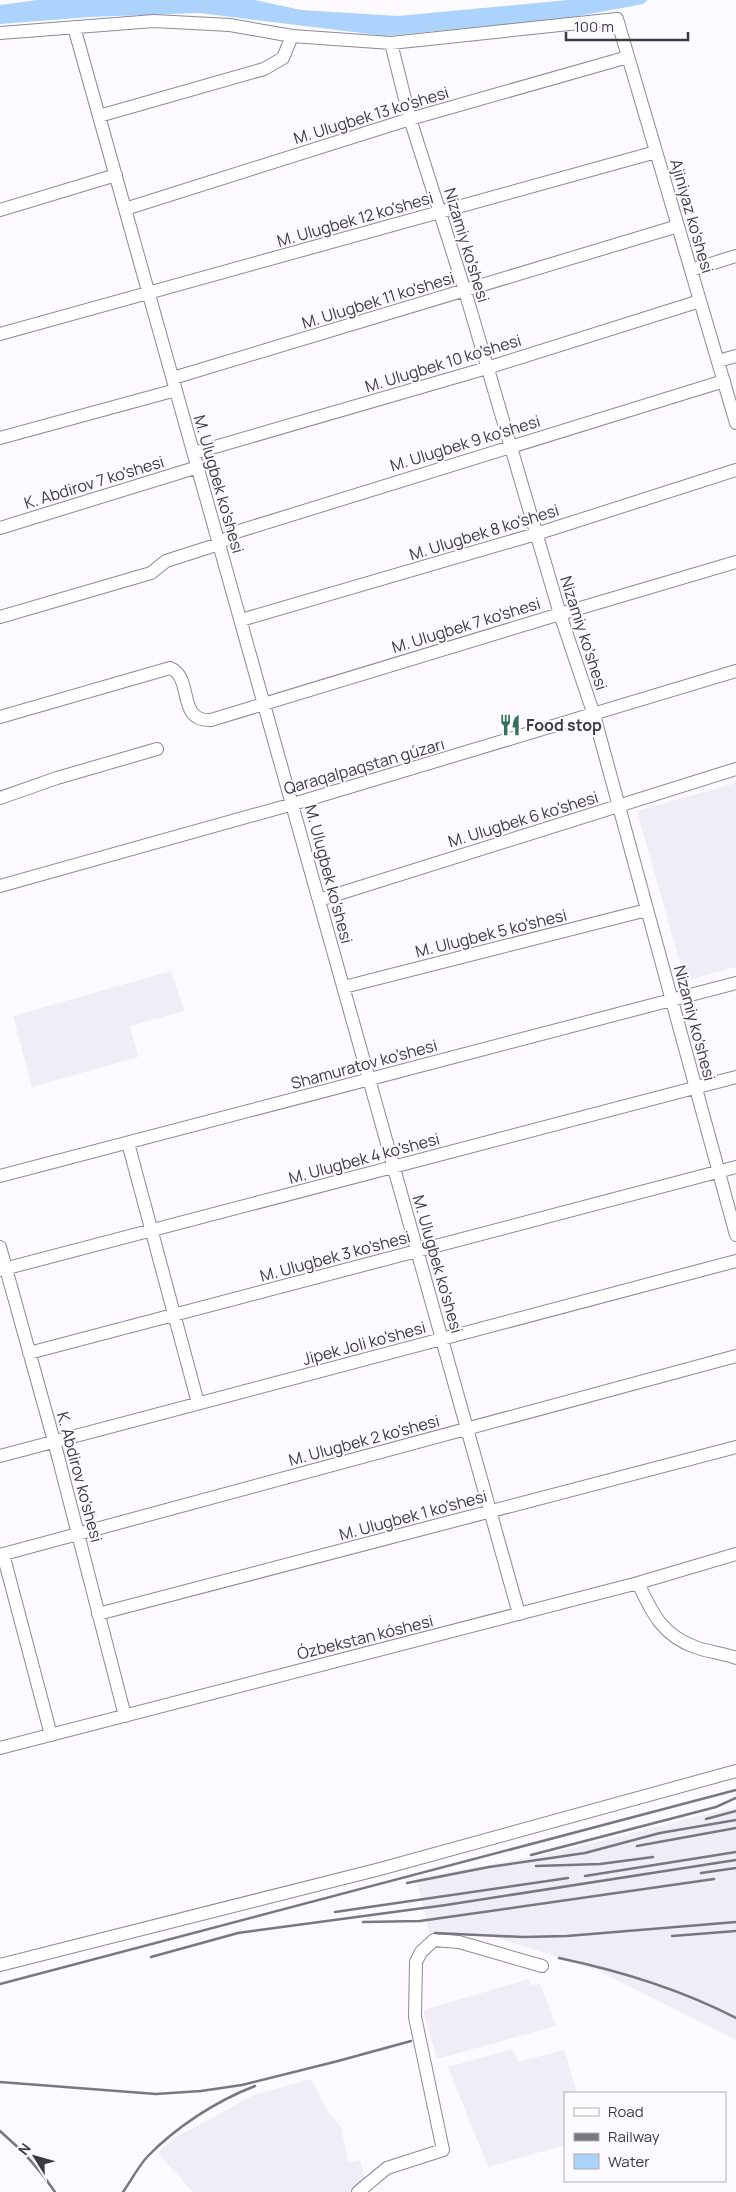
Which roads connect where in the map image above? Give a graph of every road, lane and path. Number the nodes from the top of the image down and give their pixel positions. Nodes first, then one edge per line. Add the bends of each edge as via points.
1 (74, 27) junction
2 (0, 33) edge
3 (292, 36) junction
4 (391, 43) junction
5 (628, 57) junction
6 (99, 116) junction
7 (410, 119) junction
8 (656, 152) junction
9 (116, 175) junction
10 (125, 208) junction
11 (0, 210) edge
12 (440, 212) junction
13 (678, 226) junction
14 (736, 256) edge
15 (691, 270) junction
16 (465, 291) junction
17 (149, 294) junction
18 (700, 301) junction
19 (0, 334) edge
20 (736, 356) edge
21 (718, 361) junction
22 (487, 368) junction
23 (724, 381) junction
24 (174, 384) junction
25 (736, 423) edge
26 (0, 438) edge
27 (510, 446) junction
28 (194, 454) junction
29 (198, 467) junction
30 (736, 470) edge
31 (0, 528) edge
32 (536, 534) junction
33 (219, 544) junction
34 (736, 562) edge
35 (560, 614) junction
36 (0, 617) edge
37 (241, 620) junction
38 (736, 671) edge
39 (264, 704) junction
40 (594, 715) junction
41 (0, 717) edge
42 (157, 749) dead end
43 (736, 769) edge
44 (0, 798) edge
45 (293, 804) junction
46 (619, 806) junction
47 (0, 885) edge
48 (319, 900) junction
49 (647, 910) junction
50 (736, 983) edge
51 (344, 987) junction
52 (672, 1000) junction
53 (736, 1077) edge
54 (369, 1079) junction
55 (696, 1088) junction
56 (128, 1143) junction
57 (394, 1167) junction
58 (736, 1167) edge
59 (719, 1172) junction
60 (0, 1176) edge
61 (152, 1230) junction
62 (736, 1235) edge
63 (0, 1247) edge
64 (418, 1251) junction
65 (736, 1262) edge
66 (3, 1270) edge
67 (174, 1314) junction
68 (442, 1339) junction
69 (29, 1353) junction
70 (736, 1356) edge
71 (198, 1403) junction
72 (468, 1428) junction
73 (54, 1441) junction
74 (736, 1447) edge
75 (0, 1456) edge
76 (491, 1511) junction
77 (78, 1534) junction
78 (2, 1554) edge
79 (736, 1554) edge
80 (638, 1583) junction
81 (98, 1614) junction
82 (520, 1614) junction
83 (736, 1658) edge
84 (125, 1716) junction
85 (51, 1735) junction
86 (0, 1748) edge
87 (736, 1771) edge
88 (0, 1964) edge
89 (542, 1966) dead end
90 (358, 2192) edge

1 - 2 street
1 - 3 street via 154,21 230,25
1 - 6 street, M. Ulugbek ko'shesi
3 - 4 street
3 - 6 street via 283,58 264,69
4 - 5 street, Ajiniyaz ko'shesi via 617,19
4 - 7 street, Nizamiy ko'shesi
5 - 7 street, M. Ulugbek 13 ko'shesi
5 - 8 street, Ajiniyaz ko'shesi
6 - 9 street, M. Ulugbek ko'shesi
7 - 10 street, M. Ulugbek 13 ko'shesi
7 - 12 street, Nizamiy ko'shesi
8 - 12 street, M. Ulugbek 12 ko'shesi
8 - 13 street, Ajiniyaz ko'shesi
9 - 10 street, M. Ulugbek ko'shesi
9 - 11 street
10 - 17 street, M. Ulugbek ko'shesi
12 - 16 street, Nizamiy ko'shesi
12 - 17 street, M. Ulugbek 12 ko'shesi
13 - 15 street, Ajiniyaz ko'shesi
13 - 16 street, M. Ulugbek 11 ko'shesi
14 - 15 street
15 - 18 street, Ajiniyaz ko'shesi
16 - 22 street, Nizamiy ko'shesi
16 - 24 street, M. Ulugbek 11 ko'shesi
17 - 19 street, M. Ulugbek 12 ko'shesi
17 - 24 street, M. Ulugbek ko'shesi
18 - 21 street, Ajiniyaz ko'shesi
18 - 22 street, M. Ulugbek 10 ko'shesi
20 - 21 street
21 - 23 street, Ajiniyaz ko'shesi
22 - 27 street, Nizamiy ko'shesi
22 - 28 street, M. Ulugbek 10 ko'shesi
23 - 25 street, Ajiniyaz ko'shesi
23 - 27 street, M. Ulugbek 9 ko'shesi
24 - 26 street, M. Ulugbek 11 ko'shesi
24 - 28 street, M. Ulugbek ko'shesi
27 - 32 street, Nizamiy ko'shesi
27 - 33 street, M. Ulugbek 9 ko'shesi via 236,532
28 - 29 street, M. Ulugbek ko'shesi
29 - 31 street, K. Abdirov 7 ko'shesi
29 - 33 street, M. Ulugbek ko'shesi
30 - 32 street, M. Ulugbek 8 ko'shesi
32 - 35 street, Nizamiy ko'shesi
32 - 37 street, M. Ulugbek 8 ko'shesi
33 - 36 street, M. Ulugbek 9 ko'shesi via 166,561 151,573
33 - 37 street, M. Ulugbek ko'shesi
34 - 35 street, M. Ulugbek 7 ko'shesi
35 - 39 street, M. Ulugbek 7 ko'shesi
35 - 40 street, Nizamiy ko'shesi
37 - 39 street, M. Ulugbek ko'shesi
38 - 40 street, Qaraqalpaqstan gúzarı
39 - 41 street, M. Ulugbek 7 ko'shesi via 203,721 191,712 178,674 170,668
39 - 45 street, M. Ulugbek ko'shesi
40 - 45 street, Qaraqalpaqstan gúzarı
40 - 46 street, Nizamiy ko'shesi
42 - 44 street
43 - 46 street, M. Ulugbek 6 ko'shesi
45 - 47 street, Qaraqalpaqstan gúzarı
45 - 48 street, M. Ulugbek ko'shesi
46 - 48 street, M. Ulugbek 6 ko'shesi
46 - 49 street, Nizamiy ko'shesi
48 - 51 street, M. Ulugbek ko'shesi
49 - 51 street, M. Ulugbek 5 ko'shesi
49 - 52 street, Nizamiy ko'shesi
50 - 52 street, Shamuratov ko'shesi
51 - 54 street, M. Ulugbek ko'shesi
52 - 54 street, Shamuratov ko'shesi
52 - 55 street, Nizamiy ko'shesi
53 - 55 street, M. Ulugbek 4 ko'shesi
54 - 56 street, Shamuratov ko'shesi
54 - 57 street, M. Ulugbek ko'shesi
55 - 57 street, M. Ulugbek 4 ko'shesi
55 - 59 street, Nizamiy ko'shesi
56 - 60 street, Shamuratov ko'shesi
56 - 61 street
57 - 61 street, M. Ulugbek 4 ko'shesi
57 - 64 street, M. Ulugbek ko'shesi
58 - 59 street, M. Ulugbek 3 ko'shesi
59 - 62 street, Nizamiy ko'shesi
59 - 64 street, M. Ulugbek 3 ko'shesi
61 - 66 street, M. Ulugbek 4 ko'shesi
61 - 67 street
63 - 66 street, K. Abdirov ko'shesi
64 - 67 street, M. Ulugbek 3 ko'shesi
64 - 68 street, M. Ulugbek ko'shesi
65 - 68 street, Jipek Joli ko'shesi
66 - 69 street, K. Abdirov ko'shesi
67 - 69 street, M. Ulugbek 3 ko'shesi
67 - 71 street
68 - 71 street, Jipek Joli ko'shesi
68 - 72 street, M. Ulugbek ko'shesi
69 - 73 street, K. Abdirov ko'shesi
70 - 72 street, M. Ulugbek 2 ko'shesi
71 - 73 street, Jipek Joli ko'shesi
72 - 76 street, M. Ulugbek ko'shesi
72 - 77 street, M. Ulugbek 2 ko'shesi
73 - 75 street, Jipek Joli ko'shesi
73 - 77 street, K. Abdirov ko'shesi
74 - 76 street, M. Ulugbek 1 ko'shesi
76 - 81 street, M. Ulugbek 1 ko'shesi
76 - 82 street, M. Ulugbek ko'shesi
77 - 78 street, M. Ulugbek 2 ko'shesi
77 - 81 street, K. Abdirov ko'shesi
78 - 85 street
79 - 80 street, Ózbekstan kóshesi
80 - 82 street, Ózbekstan kóshesi
80 - 83 street via 653,1616 670,1634 694,1647
81 - 84 street, K. Abdirov ko'shesi
82 - 84 street, Ózbekstan kóshesi
84 - 85 street, Ózbekstan kóshesi
85 - 86 street, Ózbekstan kóshesi
87 - 88 street via 380,1869
89 - 90 street via 459,1942 434,1940 421,1952 416,1962 415,2017 443,2150 387,2168

